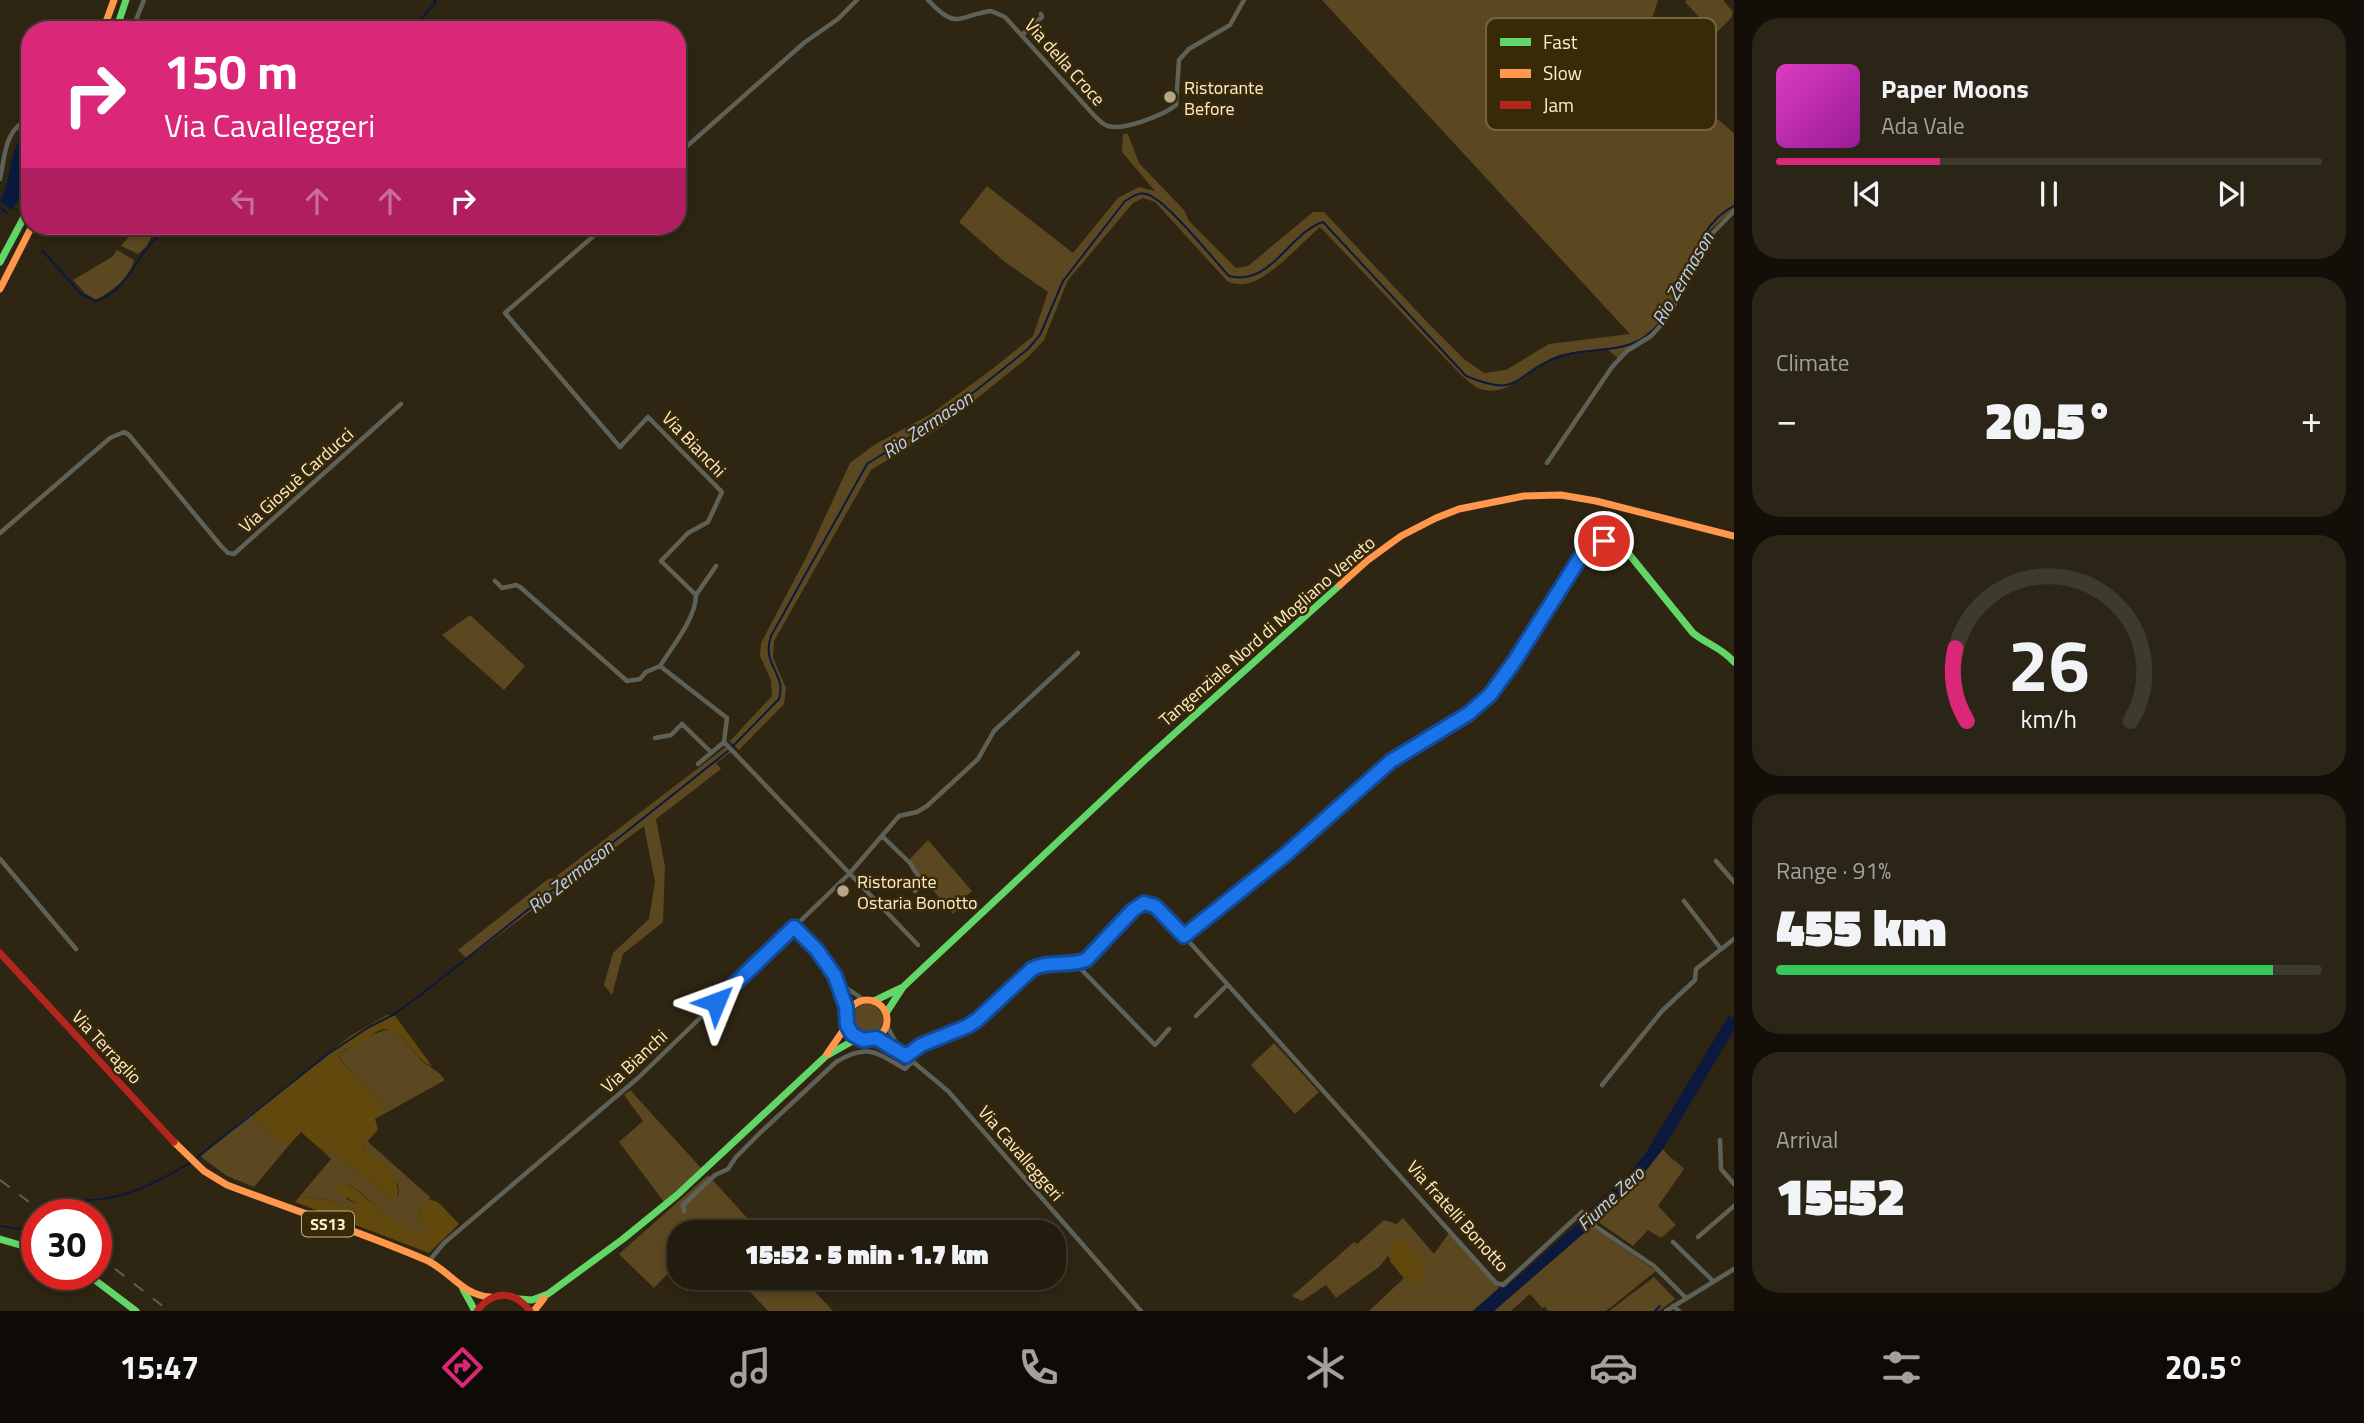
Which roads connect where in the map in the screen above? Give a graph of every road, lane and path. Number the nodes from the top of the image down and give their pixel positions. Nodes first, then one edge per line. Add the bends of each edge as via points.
1 (114, 0) edge
2 (126, 0) edge
3 (144, 0) edge
4 (857, 0) edge
5 (928, 0) edge
6 (1244, 0) edge
7 (1041, 14) dead end
8 (106, 21) edge
9 (119, 21) edge
10 (136, 21) edge
11 (1022, 35) junction
12 (21, 124) edge
13 (686, 147) edge
14 (0, 179) edge
15 (1734, 211) edge
16 (21, 223) edge
17 (27, 235) edge
18 (595, 235) edge
19 (0, 262) edge
20 (0, 289) edge
21 (401, 404) dead end
22 (1547, 463) dead end
23 (0, 533) edge
24 (1734, 536) edge
25 (716, 566) dead end
26 (495, 581) dead end
27 (696, 595) junction
28 (1078, 653) dead end
29 (1734, 662) edge
30 (660, 666) junction
31 (655, 738) dead end
32 (725, 743) junction
33 (711, 752) junction
34 (698, 764) dead end
35 (883, 836) junction
36 (0, 859) edge
37 (1716, 861) dead end
38 (850, 873) junction
39 (1734, 882) edge
40 (915, 891) dead end
41 (1684, 901) dead end
42 (794, 927) junction
43 (1184, 936) junction
44 (1734, 939) edge
45 (918, 946) dead end
46 (75, 949) dead end
47 (1721, 949) junction
48 (0, 953) edge
49 (1076, 964) junction
50 (838, 982) junction
51 (1227, 985) junction
52 (903, 987) junction
53 (864, 1000) junction
54 (874, 1001) junction
55 (886, 1013) junction
56 (847, 1015) junction
57 (1196, 1016) dead end
58 (847, 1025) junction
59 (887, 1026) junction
60 (1169, 1030) dead end
61 (858, 1038) junction
62 (876, 1038) junction
63 (826, 1056) junction
64 (906, 1056) junction
65 (1602, 1085) dead end
66 (1720, 1140) dead end
67 (1734, 1184) edge
68 (1734, 1206) edge
69 (684, 1211) dead end
70 (1698, 1237) dead end
71 (0, 1239) edge
72 (1673, 1242) dead end
73 (21, 1245) edge
74 (429, 1261) junction
75 (1734, 1269) edge
76 (1713, 1281) junction
77 (462, 1287) junction
78 (108, 1290) edge
79 (548, 1294) junction
80 (489, 1297) junction
81 (1686, 1298) junction
82 (519, 1299) junction
83 (1673, 1306) junction
84 (136, 1311) edge
85 (476, 1311) edge
86 (532, 1311) edge
87 (1141, 1311) edge
88 (1666, 1311) edge
89 (1679, 1311) edge

1 - 8 main road
2 - 9 main road
3 - 10 street
4 - 13 street
5 - 11 street, Via della Croce via 954,20 999,13
6 - 11 street, Via della Croce via 1230,25 1189,48 1179,60 1176,106 1128,125 1114,127 1101,122
7 - 11 street
12 - 14 street via 8,140
15 - 22 street via 1701,245 1663,323 1612,367
16 - 19 main road
17 - 20 main road
18 - 27 street, Via Bianchi via 505,313 620,447 648,417 722,492 708,522 688,533 661,561
21 - 23 street, Via Giosuè Carducci via 234,554 221,546 124,432 110,438
24 - 52 main road, Tangenziale Nord di Mogliano Veneto via 1561,495 1524,496 1459,509 1401,536 1368,560 1145,760
25 - 27 street
26 - 30 street via 502,588 520,587 627,681 640,679
27 - 30 street via 683,630
28 - 35 street, Via Bianchi via 994,731 978,759 938,797 921,810 901,814
29 - 43 main road via 1722,649 1693,633 1624,548 1610,541 1597,542 1586,549 1490,695 1468,714 1391,761
30 - 32 street via 727,718
31 - 33 street via 671,735 682,724
32 - 33 street
32 - 38 street
33 - 34 street
35 - 38 street, Via Bianchi
35 - 40 street via 922,882
36 - 46 street
37 - 39 street
38 - 42 street, Via Bianchi
38 - 45 street
41 - 47 street
42 - 50 street via 817,950
42 - 74 street, Via Bianchi via 638,1078 444,1242
43 - 49 main road, Via fratelli Bonotto via 1155,906 1144,903 1086,960
43 - 51 street, Via fratelli Bonotto
44 - 47 street
47 - 65 street via 1696,969 1695,980 1661,1011
48 - 74 main road, Via Terraglio / SS13 via 192,1161 227,1185
49 - 60 street via 1155,1045
49 - 64 main road via 1039,965 977,1020
50 - 53 street
50 - 56 street
51 - 57 street
51 - 81 street, Via fratelli Bonotto via 1496,1283 1503,1285 1582,1212 1654,1266
52 - 54 main road
52 - 55 main road
53 - 54 main road
53 - 56 main road via 855,1003
54 - 55 main road
55 - 59 main road
56 - 58 main road
58 - 61 main road
58 - 63 main road
59 - 62 main road
59 - 64 street
61 - 62 main road
61 - 63 main road
62 - 64 street
63 - 79 main road via 677,1195
64 - 69 street via 905,1069 874,1051 849,1054 836,1062 728,1169 683,1205
64 - 87 street, Via Cavalleggeri via 948,1091
66 - 67 street via 1721,1169
68 - 70 street
71 - 73 main road
72 - 76 street
74 - 77 main road, SS13
75 - 76 street
76 - 81 street
77 - 80 main road, SS13
77 - 85 main road, SS13
78 - 84 main road
79 - 82 main road
79 - 86 main road
80 - 82 main road, SS13 via 505,1294
80 - 85 main road, SS13
81 - 83 street
82 - 86 main road
83 - 88 street
83 - 89 street

